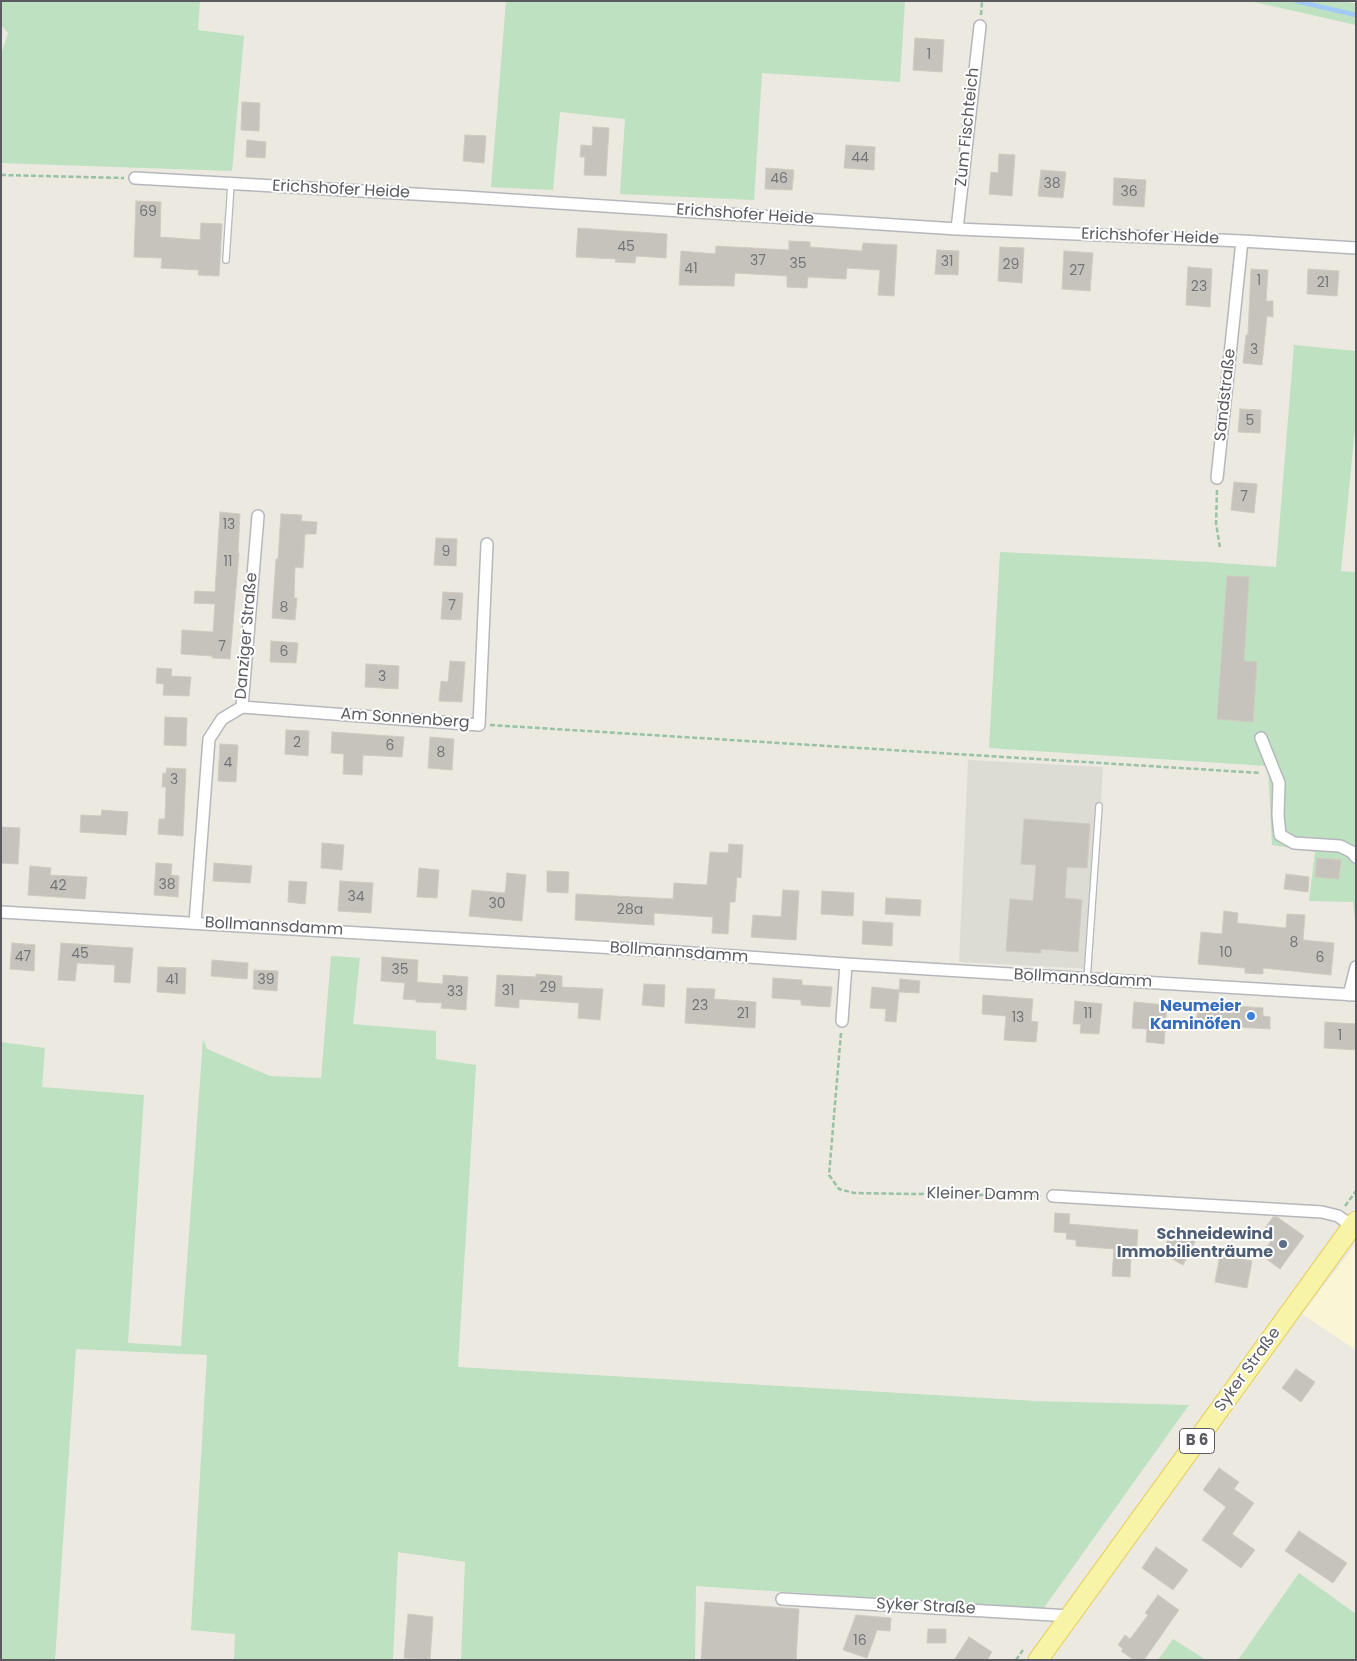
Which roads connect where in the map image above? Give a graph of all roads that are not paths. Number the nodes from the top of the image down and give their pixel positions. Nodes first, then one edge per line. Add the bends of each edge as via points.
1 (980, 26) dead end
2 (135, 178) road end
3 (231, 184) junction
4 (957, 229) junction
5 (1242, 241) junction
6 (1356, 248) edge
7 (226, 260) dead end
8 (1218, 478) road end
9 (258, 516) dead end
10 (487, 544) dead end
11 (242, 707) junction
12 (1261, 738) dead end
13 (1099, 806) dead end
14 (1356, 857) edge
15 (1, 912) edge
16 (195, 922) junction
17 (846, 964) junction
18 (1356, 967) edge
19 (1087, 979) junction
20 (1353, 995) edge
21 (842, 1021) road end
22 (1053, 1196) road end
23 (1354, 1224) edge
24 (782, 1599) dead end
25 (1070, 1616) junction
26 (1038, 1660) edge

1 - 4 street, Zum Fischteich
2 - 3 street, Erichshofer Heide
3 - 4 street, Erichshofer Heide
3 - 7 lane
4 - 5 street, Erichshofer Heide
5 - 6 street, Erichshofer Heide
5 - 8 street, Sandstraße
9 - 11 street, Danziger Straße
10 - 11 street, Am Sonnenberg via 479,724
11 - 16 street, Danziger Straße via 222,718 209,739
12 - 14 street via 1279,783 1280,835 1294,843 1340,846
13 - 19 lane
15 - 16 street, Bollmannsdamm
16 - 17 street, Bollmannsdamm
17 - 19 street, Bollmannsdamm
17 - 21 street
18 - 20 street
19 - 20 street, Bollmannsdamm
22 - 23 street, Kleiner Damm via 1322,1212
23 - 25 main road, Syker Straße / B 6
24 - 25 street, Syker Straße
25 - 26 main road, Syker Straße / B 6

